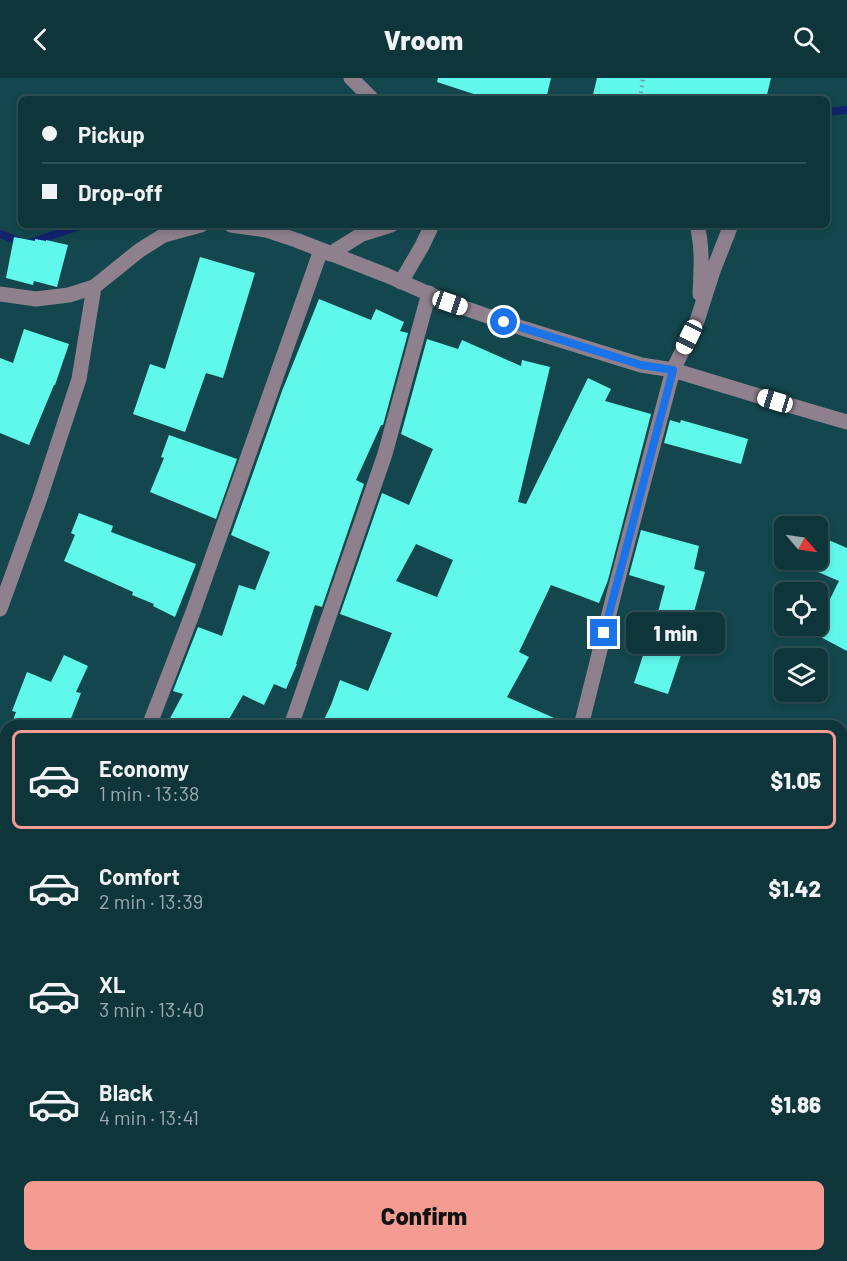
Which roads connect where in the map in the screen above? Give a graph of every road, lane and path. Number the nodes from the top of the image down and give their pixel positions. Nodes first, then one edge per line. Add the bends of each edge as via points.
1 (351, 78) edge
2 (643, 78) edge
3 (369, 96) edge
4 (640, 96) edge
5 (190, 228) edge
6 (252, 228) edge
7 (381, 228) edge
8 (431, 228) edge
9 (698, 228) edge
10 (730, 228) edge
11 (325, 252) junction
12 (401, 282) junction
13 (94, 286) junction
14 (429, 293) junction
15 (0, 294) edge
16 (698, 315) junction
17 (673, 370) junction
18 (847, 422) edge
19 (0, 609) edge
20 (151, 720) edge
21 (293, 720) edge
22 (582, 720) edge

1 - 3 street
2 - 4 path
5 - 13 street via 164,235
6 - 11 street
7 - 11 street
8 - 12 street
9 - 16 street via 701,270
10 - 16 street
11 - 12 street
11 - 20 street
12 - 14 street
13 - 15 street via 69,295 36,299
13 - 19 street via 79,379
14 - 17 street via 567,343 641,365
14 - 21 street via 385,453
16 - 17 street
17 - 18 street
17 - 22 street

